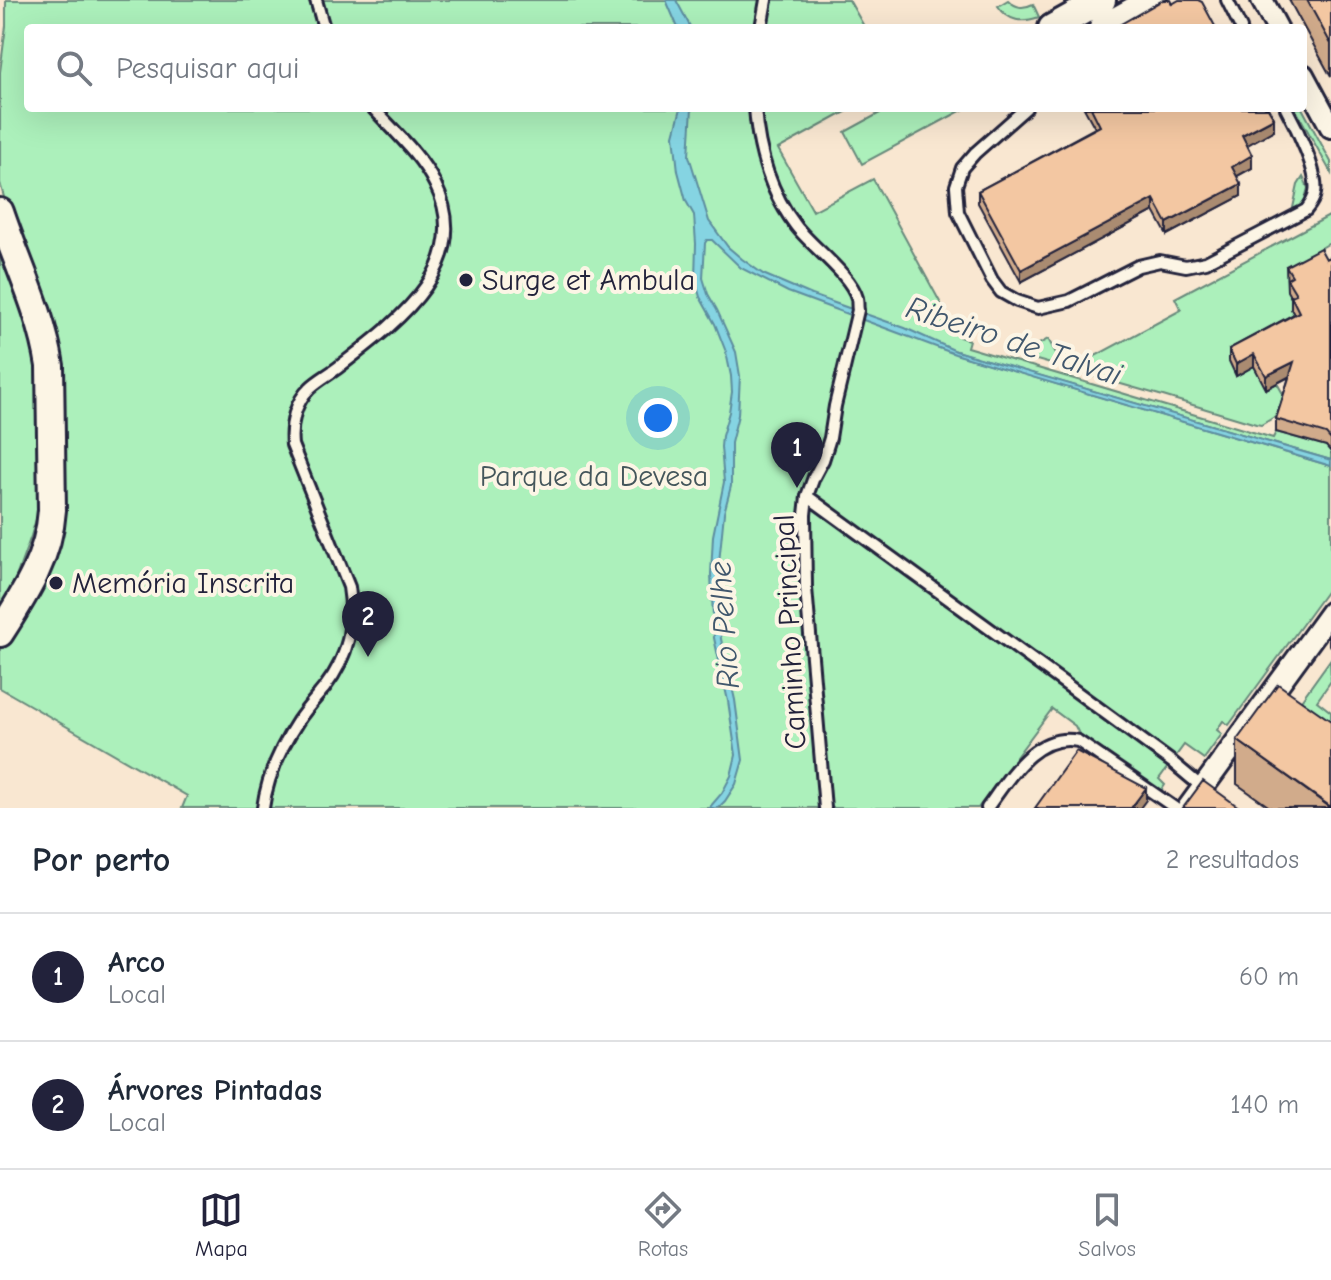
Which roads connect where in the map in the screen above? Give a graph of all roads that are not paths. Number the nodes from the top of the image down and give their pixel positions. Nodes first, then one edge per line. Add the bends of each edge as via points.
1 (316, 0) edge
2 (766, 0) edge
3 (1102, 0) edge
4 (1153, 0) edge
5 (1227, 0) edge
6 (1262, 0) edge
7 (323, 24) edge
8 (762, 24) edge
9 (1059, 24) edge
10 (1110, 24) edge
11 (1239, 24) edge
12 (1275, 24) edge
13 (1307, 82) edge
14 (377, 112) edge
15 (756, 112) edge
16 (1021, 112) edge
17 (1288, 112) edge
18 (1331, 127) edge
19 (0, 212) edge
20 (807, 496) junction
21 (1331, 612) edge
22 (0, 633) edge
23 (1209, 792) junction
24 (263, 808) edge
25 (825, 808) edge
26 (987, 808) edge
27 (1175, 808) edge
28 (1188, 808) edge

1 - 7 lane
2 - 8 lane
3 - 9 street
4 - 10 street
5 - 11 lane
6 - 12 street
13 - 18 street
14 - 24 lane via 434,182 446,217 445,240 432,279 417,299 310,388 293,417 292,445 349,587 352,621 335,671 287,739
15 - 20 lane, Caminho Principal via 761,149 784,208 857,298 830,438
16 - 17 lane via 962,168 956,186 958,212 1001,292 1038,308 1069,301 1138,266 1206,262 1306,210 1316,182
19 - 22 street via 48,350 52,510 41,562
20 - 23 lane
20 - 25 lane, Caminho Principal via 806,588
21 - 23 street
23 - 28 street
26 - 27 lane via 1027,756 1067,738

